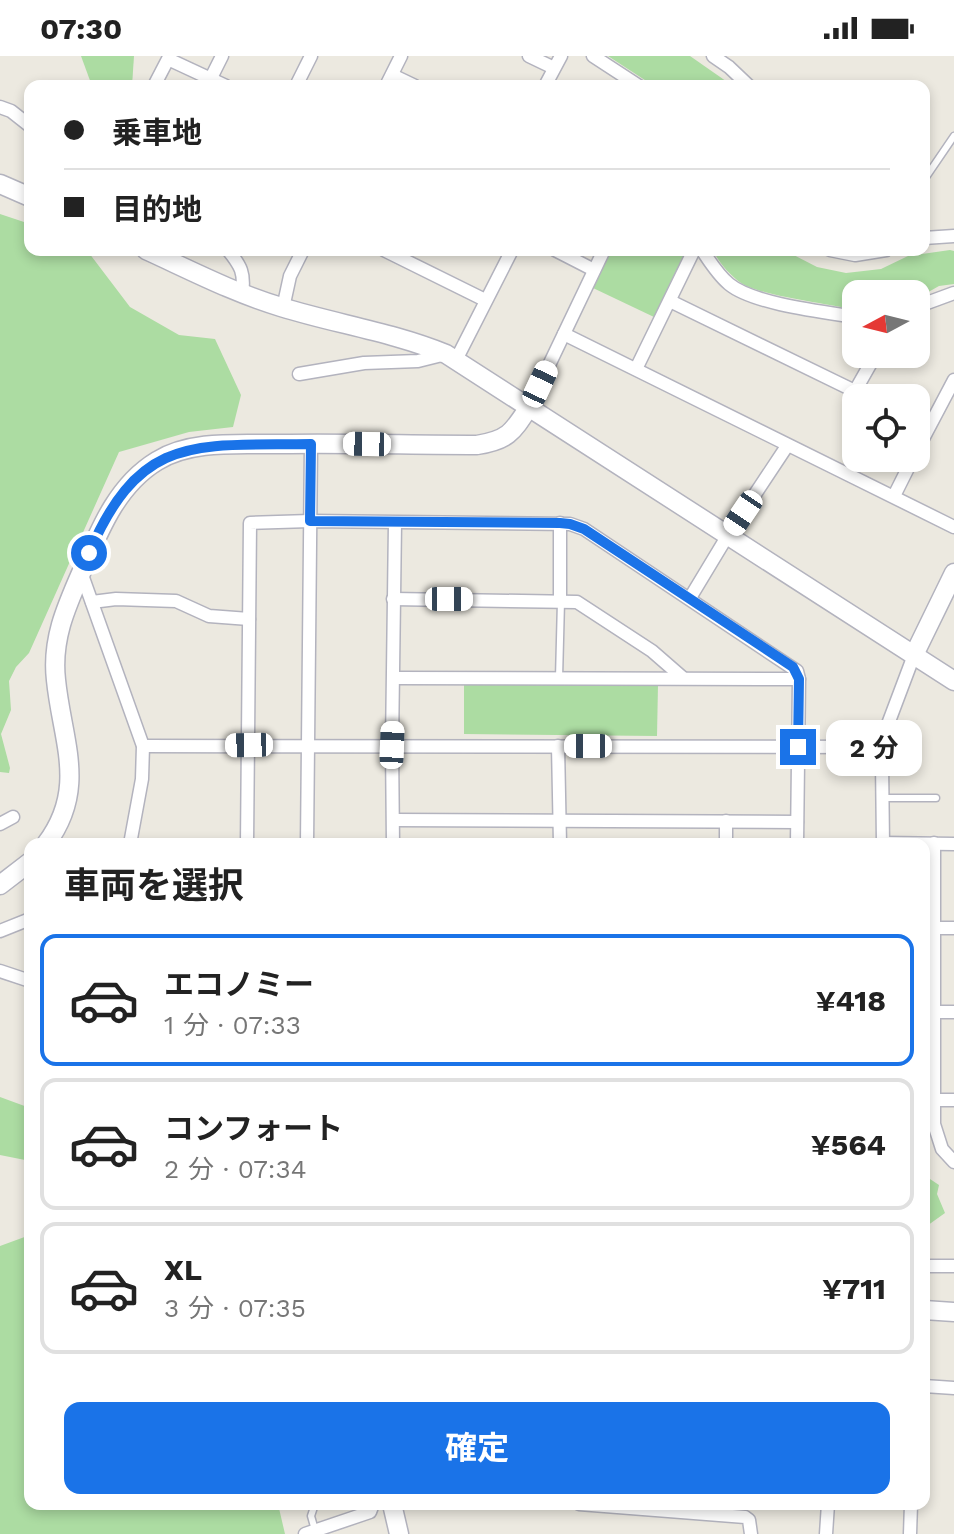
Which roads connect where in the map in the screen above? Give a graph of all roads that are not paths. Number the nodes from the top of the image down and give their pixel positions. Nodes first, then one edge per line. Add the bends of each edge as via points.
1 (222, 56) edge
2 (311, 56) edge
3 (401, 56) edge
4 (529, 56) edge
5 (561, 56) edge
6 (593, 56) edge
7 (713, 56) edge
8 (554, 68) junction
9 (211, 78) junction
10 (157, 80) edge
11 (215, 80) edge
12 (299, 80) edge
13 (389, 80) edge
14 (548, 80) edge
15 (630, 80) edge
16 (743, 80) edge
17 (0, 107) edge
18 (24, 121) edge
19 (954, 136) edge
20 (930, 171) edge
21 (0, 184) edge
22 (24, 194) edge
23 (954, 236) edge
24 (930, 238) edge
25 (159, 256) edge
26 (233, 256) edge
27 (300, 256) edge
28 (396, 256) edge
29 (509, 256) edge
30 (567, 256) edge
31 (601, 256) edge
32 (691, 256) edge
33 (707, 256) edge
34 (594, 270) junction
35 (954, 293) edge
36 (242, 294) junction
37 (485, 300) junction
38 (670, 301) junction
39 (930, 302) edge
40 (283, 308) junction
41 (842, 314) edge
42 (564, 334) junction
43 (451, 357) junction
44 (636, 369) junction
45 (299, 374) dead end
46 (954, 380) edge
47 (842, 385) edge
48 (529, 407) junction
49 (930, 425) edge
50 (311, 444) junction
51 (787, 446) junction
52 (906, 472) edge
53 (894, 496) junction
54 (310, 521) junction
55 (395, 523) junction
56 (560, 523) junction
57 (954, 527) edge
58 (728, 535) junction
59 (81, 572) junction
60 (954, 573) edge
61 (690, 598) junction
62 (393, 599) junction
63 (560, 600) junction
64 (92, 602) junction
65 (947, 604) edge
66 (249, 619) junction
67 (914, 655) junction
68 (394, 678) junction
69 (559, 678) junction
70 (683, 678) junction
71 (799, 679) junction
72 (954, 681) edge
73 (249, 745) junction
74 (308, 745) junction
75 (392, 745) junction
76 (143, 746) junction
77 (558, 746) junction
78 (798, 747) junction
79 (883, 747) junction
80 (883, 798) junction
81 (936, 798) dead end
82 (13, 817) dead end
83 (394, 820) junction
84 (559, 821) junction
85 (726, 821) junction
86 (797, 822) junction
87 (0, 824) edge
88 (49, 838) edge
89 (131, 838) edge
90 (247, 838) edge
91 (307, 838) edge
92 (393, 838) edge
93 (560, 838) edge
94 (726, 838) edge
95 (797, 838) edge
96 (884, 838) edge
97 (930, 843) edge
98 (934, 843) junction
99 (954, 844) edge
100 (24, 867) edge
101 (0, 885) edge
102 (24, 921) edge
103 (934, 928) junction
104 (954, 928) edge
105 (0, 931) edge
106 (0, 971) edge
107 (24, 979) edge
108 (934, 1012) junction
109 (954, 1012) edge
110 (930, 1071) edge
111 (930, 1100) edge
112 (954, 1100) edge
113 (930, 1109) edge
114 (954, 1162) edge
115 (930, 1266) edge
116 (954, 1266) edge
117 (930, 1310) edge
118 (954, 1312) edge
119 (930, 1386) edge
120 (954, 1388) edge
121 (313, 1510) edge
122 (371, 1510) edge
123 (393, 1510) edge
124 (688, 1510) edge
125 (828, 1510) edge
126 (911, 1510) edge
127 (310, 1532) edge
128 (399, 1534) edge
129 (751, 1534) edge
130 (826, 1534) edge
131 (910, 1534) edge

1 - 9 street
2 - 12 street
3 - 13 street
4 - 8 street
5 - 8 street
6 - 15 street
7 - 16 street
8 - 14 street
9 - 10 street via 168,59
9 - 11 street
17 - 18 street
19 - 20 lane
21 - 22 street
23 - 24 street
25 - 36 street
26 - 36 street via 245,276
27 - 40 street
28 - 37 street
29 - 37 street
30 - 34 street
31 - 34 street
32 - 38 street
33 - 41 street via 741,292
34 - 42 street
35 - 39 street
36 - 40 street
37 - 43 street
38 - 44 street
38 - 47 street
40 - 43 street via 380,331
42 - 44 street
42 - 48 street
43 - 45 street
43 - 48 street
44 - 51 street
46 - 49 street
48 - 50 street via 505,439 477,445
48 - 58 street
50 - 54 street
50 - 59 street via 196,448 159,459 108,512
51 - 53 street
51 - 58 street
52 - 53 street
53 - 57 street
54 - 55 street
54 - 66 street via 250,523
54 - 74 street
55 - 56 street
55 - 62 street
56 - 61 street via 577,526
56 - 63 street
58 - 61 street
58 - 67 street
59 - 64 street
59 - 88 street via 57,637 56,685 71,775 64,812
60 - 65 street
61 - 71 street via 793,667
62 - 63 street
62 - 68 street
63 - 69 lane
63 - 70 street via 585,605
64 - 66 street via 176,601 209,616
64 - 76 street
65 - 67 street
66 - 73 street
67 - 72 street
67 - 79 street
68 - 69 street
68 - 75 street
69 - 70 street
70 - 71 street
71 - 78 street
73 - 74 street
73 - 76 street
73 - 90 street
74 - 75 street
74 - 91 street
75 - 77 street
75 - 83 street
76 - 89 street
77 - 78 street
77 - 84 street
78 - 79 street
78 - 86 street
79 - 80 street
80 - 81 lane
80 - 96 street
82 - 87 street
83 - 84 street
83 - 92 street
84 - 85 street
84 - 93 street
85 - 86 street
85 - 94 street
86 - 95 street
97 - 98 street
98 - 99 street
98 - 103 street
100 - 101 street
102 - 105 street
103 - 104 street
103 - 108 street
106 - 107 street
108 - 109 street
108 - 110 street
111 - 112 street
113 - 114 street via 942,1149
115 - 116 street
117 - 118 street
119 - 120 street
121 - 127 lane
122 - 127 street
123 - 128 street
124 - 129 street via 745,1517
125 - 130 street
126 - 131 street

